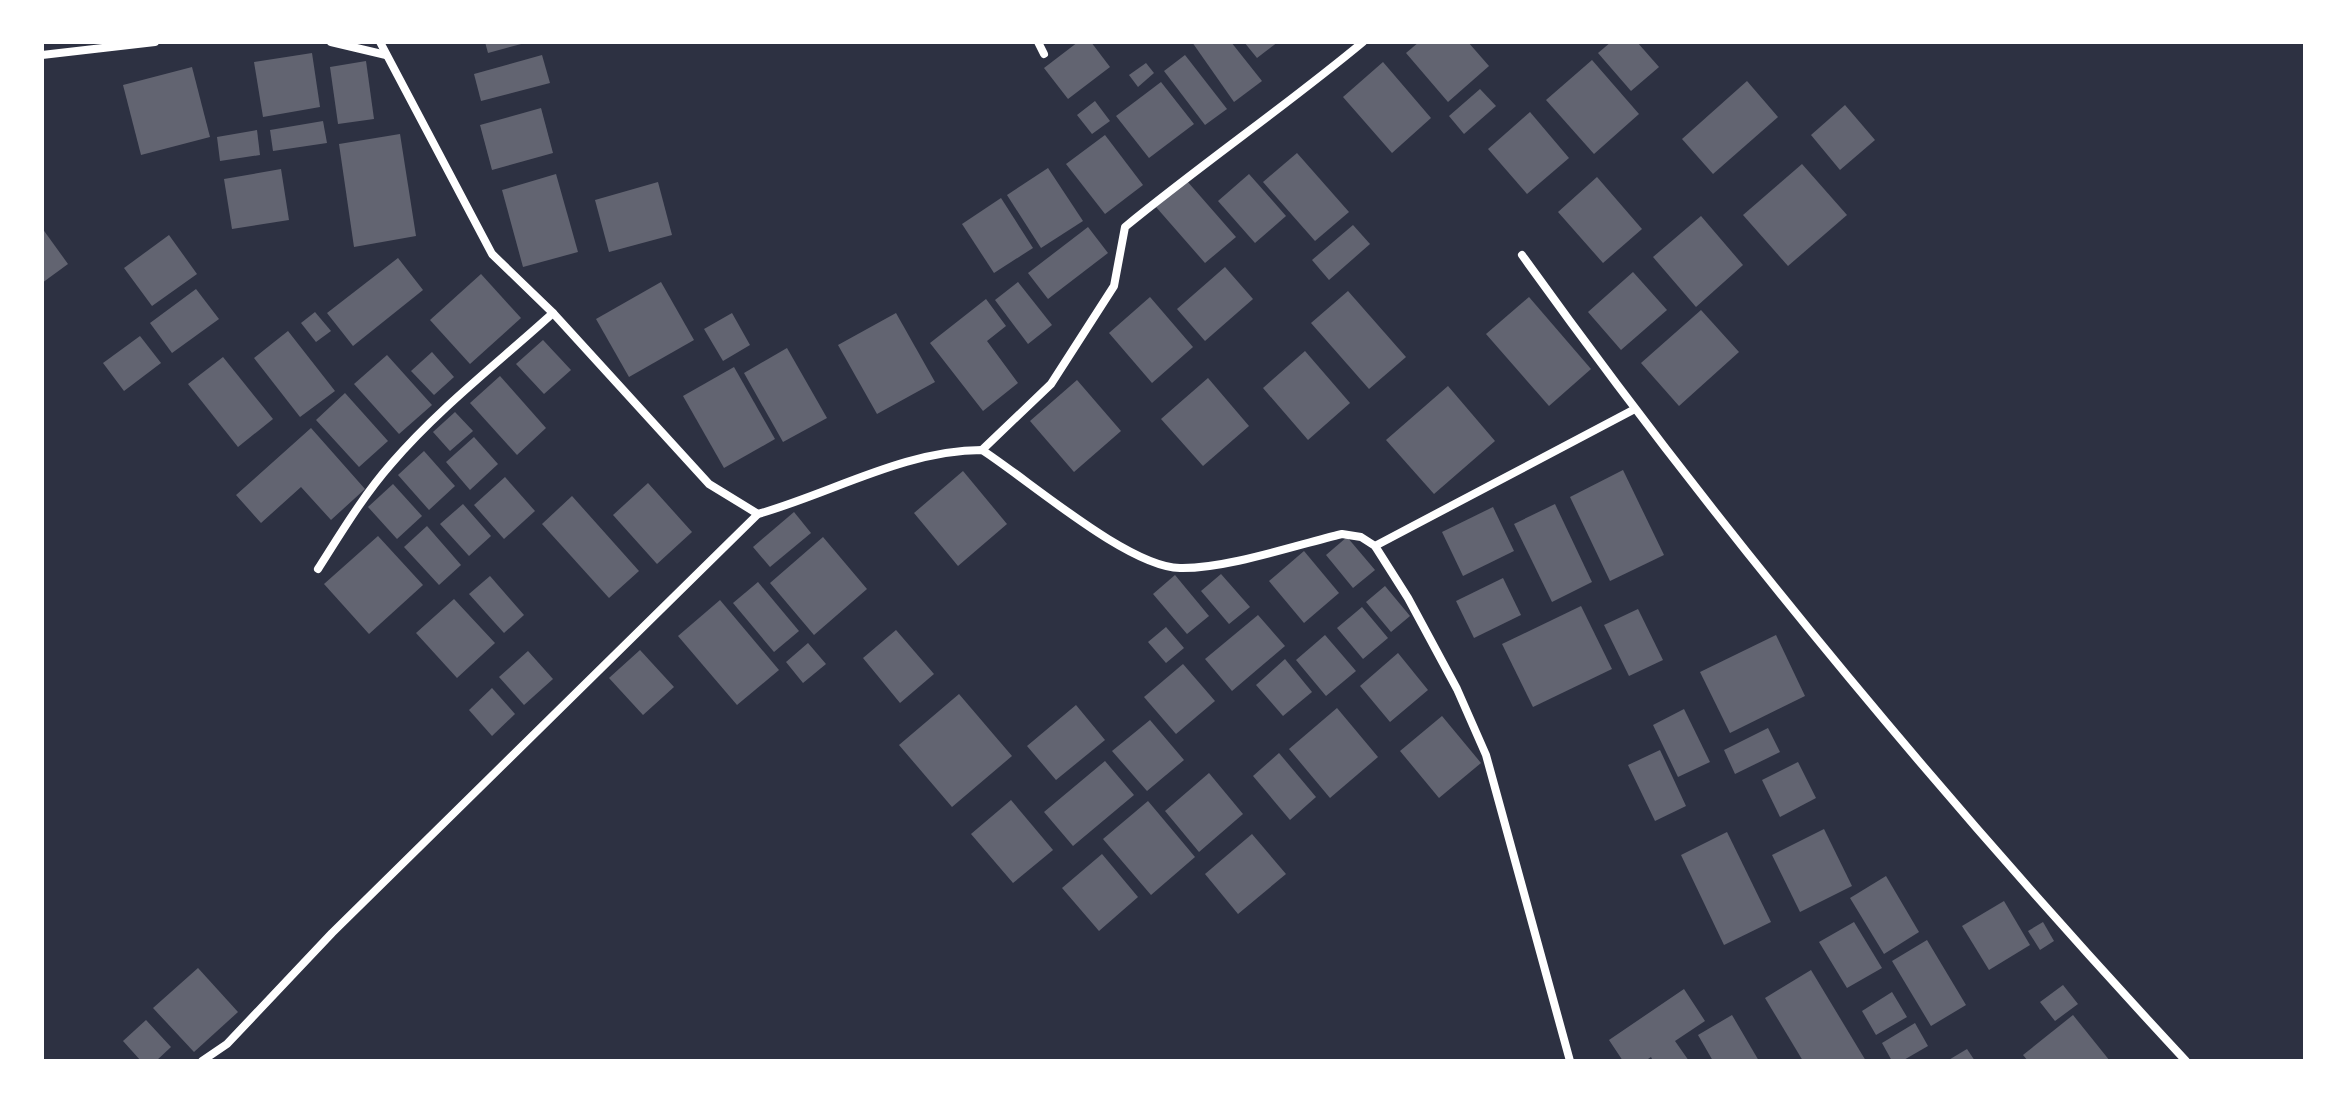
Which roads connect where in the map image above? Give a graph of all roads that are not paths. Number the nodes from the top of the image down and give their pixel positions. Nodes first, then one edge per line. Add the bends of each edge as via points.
1 (155, 42) edge
2 (331, 42) edge
3 (380, 42) edge
4 (1038, 42) edge
5 (1363, 42) edge
6 (1044, 54) dead end
7 (42, 55) edge
8 (386, 55) junction
9 (1522, 255) dead end
10 (553, 313) junction
11 (1633, 410) junction
12 (982, 450) junction
13 (758, 514) junction
14 (1375, 546) junction
15 (318, 569) dead end
16 (202, 1061) edge
17 (1570, 1061) edge
18 (2186, 1061) edge

1 - 7 street
2 - 8 street
3 - 8 street
4 - 6 street
5 - 12 street via 1125,227 1114,286 1051,384
8 - 10 street via 492,254
9 - 11 street
10 - 13 street via 709,484
10 - 15 street via 391,464
11 - 14 street
11 - 18 street via 2018,879
12 - 13 street via 926,454 812,499
12 - 14 street via 1102,536 1154,564 1204,566 1342,534
13 - 16 street via 332,933 227,1044
14 - 17 street via 1457,689 1486,755

